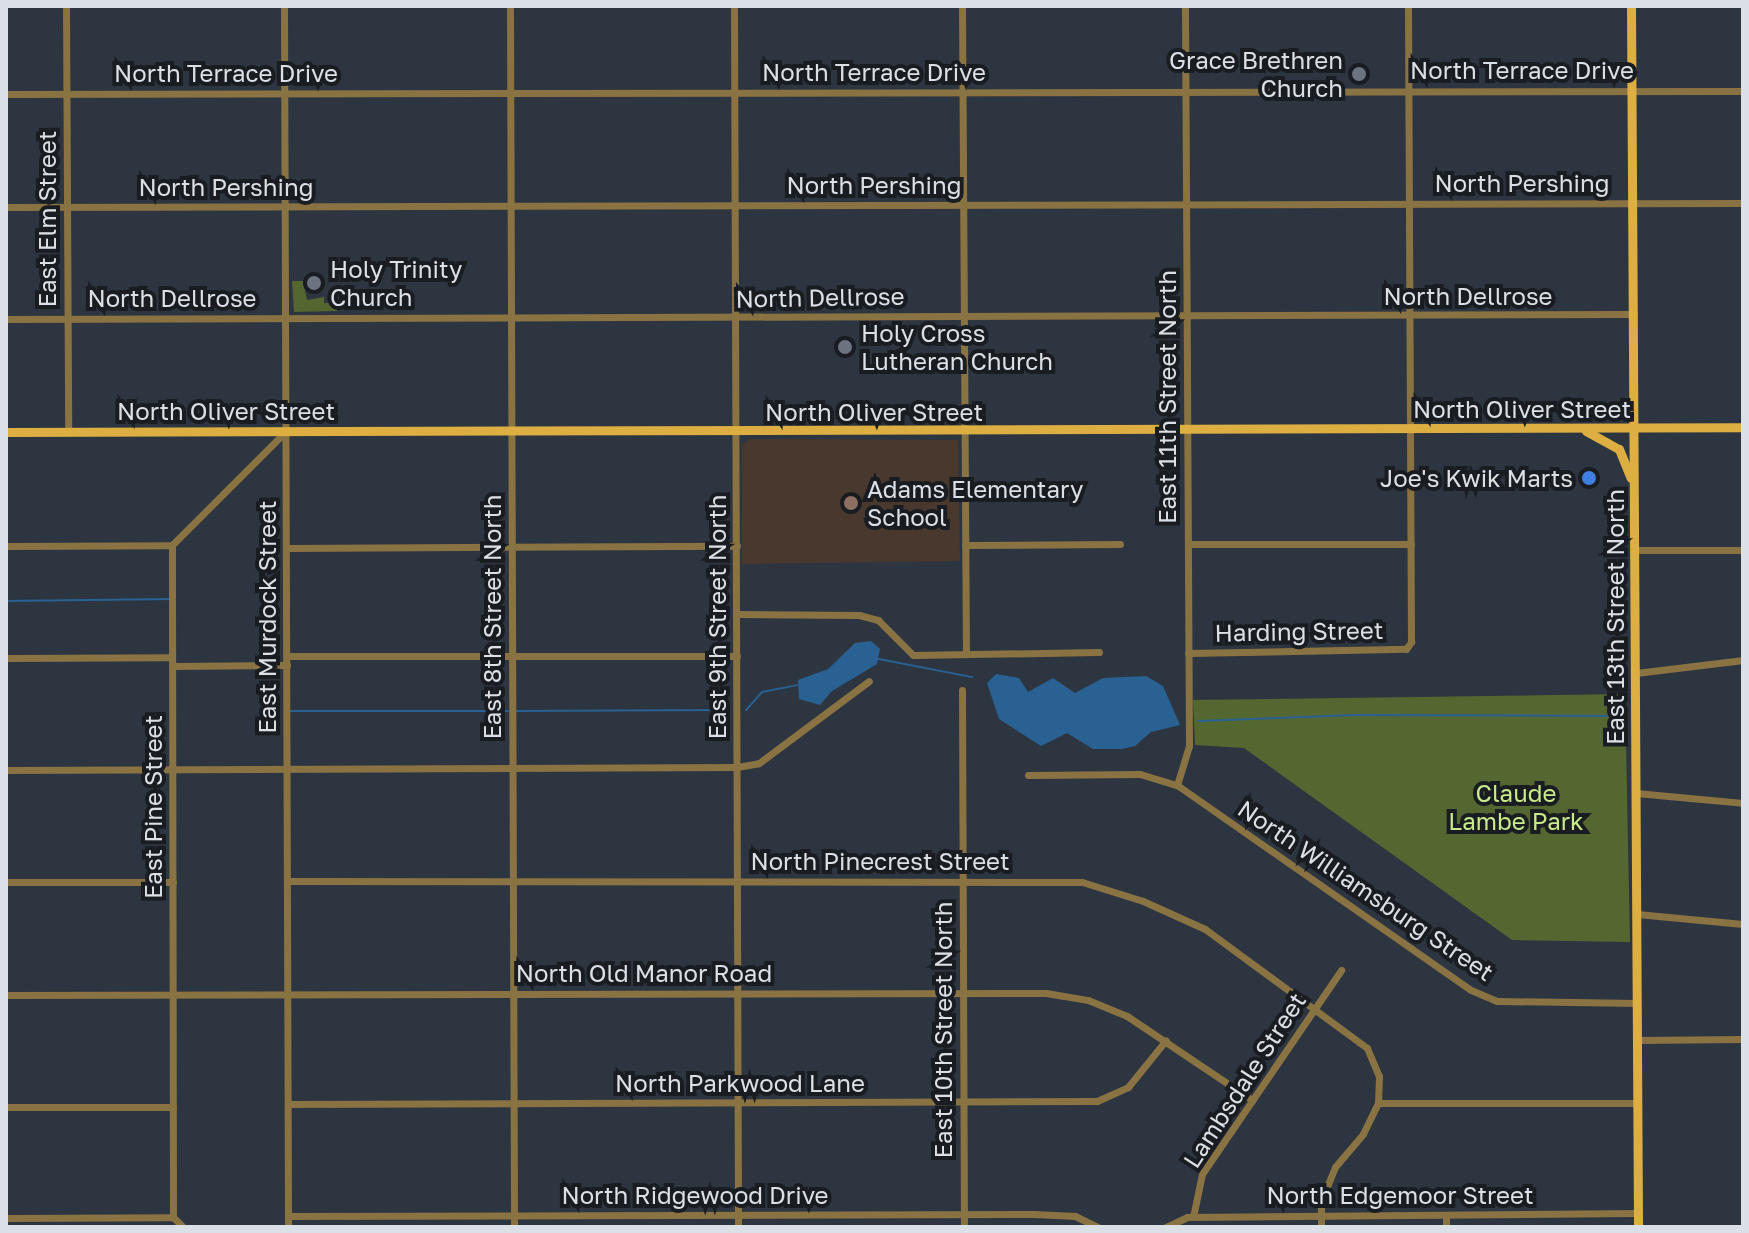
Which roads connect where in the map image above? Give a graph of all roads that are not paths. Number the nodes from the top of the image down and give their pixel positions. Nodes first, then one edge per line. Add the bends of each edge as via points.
1 (66, 6) edge
2 (284, 6) edge
3 (510, 6) edge
4 (734, 6) edge
5 (962, 6) edge
6 (1185, 6) edge
7 (1408, 6) edge
8 (1631, 6) edge
9 (1409, 90) junction
10 (1632, 90) junction
11 (1185, 91) junction
12 (1743, 91) edge
13 (962, 92) junction
14 (285, 93) junction
15 (510, 93) junction
16 (735, 93) junction
17 (6, 94) edge
18 (67, 94) junction
19 (1633, 203) junction
20 (1743, 203) edge
21 (1186, 204) junction
22 (1410, 204) junction
23 (735, 205) junction
24 (963, 205) junction
25 (511, 206) junction
26 (6, 207) edge
27 (67, 207) junction
28 (285, 207) junction
29 (1634, 314) junction
30 (1411, 316) junction
31 (964, 317) junction
32 (1186, 317) junction
33 (286, 318) junction
34 (511, 318) junction
35 (736, 318) junction
36 (6, 319) edge
37 (67, 319) junction
38 (1743, 427) edge
39 (1579, 428) junction
40 (1635, 428) junction
41 (287, 430) junction
42 (1187, 430) junction
43 (1411, 430) junction
44 (965, 431) junction
45 (6, 432) edge
46 (68, 432) junction
47 (512, 432) junction
48 (736, 433) junction
49 (1635, 487) junction
50 (1120, 544) dead end
51 (1188, 544) junction
52 (1411, 544) junction
53 (172, 545) junction
54 (965, 545) junction
55 (6, 546) edge
56 (737, 546) junction
57 (512, 547) junction
58 (287, 548) junction
59 (1635, 550) junction
60 (1743, 550) edge
61 (737, 614) junction
62 (1099, 652) dead end
63 (966, 653) junction
64 (1188, 653) junction
65 (513, 656) junction
66 (737, 656) junction
67 (6, 658) edge
68 (1743, 660) edge
69 (287, 661) junction
70 (172, 662) junction
71 (1636, 673) junction
72 (869, 681) dead end
73 (962, 690) dead end
74 (737, 767) junction
75 (287, 768) junction
76 (513, 768) junction
77 (173, 769) junction
78 (6, 770) edge
79 (1028, 775) dead end
80 (1177, 785) junction
81 (1636, 793) junction
82 (1743, 803) edge
83 (962, 880) junction
84 (287, 881) junction
85 (513, 881) junction
86 (737, 881) junction
87 (6, 882) edge
88 (173, 882) junction
89 (1637, 914) junction
90 (1743, 924) edge
91 (1341, 970) dead end
92 (738, 992) junction
93 (513, 993) junction
94 (963, 993) junction
95 (173, 994) junction
96 (288, 994) junction
97 (6, 995) edge
98 (1637, 1003) junction
99 (1315, 1007) junction
100 (1743, 1039) edge
101 (1166, 1040) junction
102 (1637, 1040) junction
103 (1252, 1100) junction
104 (738, 1103) junction
105 (963, 1103) junction
106 (1378, 1103) junction
107 (1637, 1103) junction
108 (288, 1104) junction
109 (514, 1104) junction
110 (6, 1107) edge
111 (173, 1107) junction
112 (1638, 1213) junction
113 (964, 1214) junction
114 (514, 1215) junction
115 (738, 1215) junction
116 (1321, 1215) junction
117 (1446, 1215) junction
118 (1510, 1215) junction
119 (288, 1216) junction
120 (173, 1217) junction
121 (1193, 1217) junction
122 (6, 1218) edge
123 (183, 1227) edge
124 (288, 1227) edge
125 (514, 1227) edge
126 (738, 1227) edge
127 (964, 1227) edge
128 (1098, 1227) edge
129 (1166, 1227) edge
130 (1321, 1227) edge
131 (1446, 1227) edge
132 (1510, 1227) edge
133 (1638, 1227) edge

1 - 18 street, East Elm Street
2 - 14 street, East Murdock Street
3 - 15 street, East 8th Street North
4 - 16 street, East 9th Street North
5 - 13 street
6 - 11 street, East 11th Street North
7 - 9 street
8 - 10 main road, East 13th Street North
9 - 10 street, North Terrace Drive
9 - 11 street, North Terrace Drive
9 - 22 street
10 - 12 street, North Terrace Drive
10 - 19 main road, East 13th Street North
11 - 13 street, North Terrace Drive
11 - 21 street, East 11th Street North
13 - 16 street, North Terrace Drive
13 - 24 street
14 - 15 street, North Terrace Drive
14 - 18 street, North Terrace Drive
14 - 28 street, East Murdock Street
15 - 16 street, North Terrace Drive
15 - 25 street, East 8th Street North
16 - 23 street, East 9th Street North
17 - 18 street, North Terrace Drive
18 - 27 street, East Elm Street
19 - 20 street, North Pershing
19 - 22 street, North Pershing
19 - 29 main road, East 13th Street North
21 - 22 street, North Pershing
21 - 24 street, North Pershing
21 - 32 street, East 11th Street North
22 - 30 street
23 - 24 street, North Pershing
23 - 25 street, North Pershing
23 - 35 street, East 9th Street North
24 - 31 street
25 - 28 street, North Pershing
25 - 34 street, East 8th Street North
26 - 27 street, North Pershing
27 - 28 street, North Pershing
27 - 37 street, East Elm Street
28 - 33 street, East Murdock Street
29 - 30 street, North Dellrose
29 - 40 main road, East 13th Street North
30 - 32 street, North Dellrose
30 - 43 street
31 - 32 street, North Dellrose
31 - 35 street, North Dellrose
31 - 44 street
32 - 42 street, East 11th Street North
33 - 34 street, North Dellrose
33 - 37 street, North Dellrose
33 - 41 street, East Murdock Street
34 - 35 street, North Dellrose
34 - 47 street, East 8th Street North
35 - 48 street, East 9th Street North
36 - 37 street, North Dellrose
37 - 46 street, East Elm Street
38 - 40 main road, North Oliver Street
39 - 40 main road, North Oliver Street
39 - 43 main road, North Oliver Street
39 - 49 main road via 1619,449
40 - 49 main road, East 13th Street North
41 - 46 main road, North Oliver Street
41 - 47 main road, North Oliver Street
41 - 53 street
41 - 58 street, East Murdock Street
42 - 43 main road, North Oliver Street
42 - 44 main road, North Oliver Street
42 - 51 street, East 11th Street North
43 - 52 street
44 - 48 main road, North Oliver Street
44 - 54 street
45 - 46 main road, North Oliver Street
47 - 48 main road, North Oliver Street
47 - 57 street, East 8th Street North
48 - 56 street, East 9th Street North
49 - 59 main road, East 13th Street North
50 - 54 street
51 - 52 street
51 - 64 street, East 11th Street North
52 - 64 street, Harding Street via 1409,646
53 - 55 street
53 - 70 street, East Pine Street
54 - 63 street
56 - 57 street
56 - 61 street, East 9th Street North
57 - 58 street
57 - 65 street, East 8th Street North
58 - 69 street, East Murdock Street
59 - 60 street
59 - 71 main road, East 13th Street North
61 - 63 street via 859,615 878,620 905,652
61 - 66 street, East 9th Street North
62 - 63 street
64 - 80 street, East 11th Street North via 1189,760
65 - 66 street
65 - 69 street
65 - 76 street, East 8th Street North
66 - 74 street, East 9th Street North
67 - 70 street
68 - 71 street
69 - 70 street
69 - 75 street, East Murdock Street
70 - 77 street, East Pine Street
71 - 81 main road, East 13th Street North
72 - 74 street via 759,763
73 - 83 street, East 10th Street North
74 - 76 street
74 - 86 street, East 9th Street North
75 - 76 street
75 - 77 street
75 - 84 street, East Murdock Street
76 - 85 street, East 8th Street North
77 - 78 street
77 - 88 street, East Pine Street
79 - 80 street, North Williamsburg Street via 1140,774
80 - 98 street, North Williamsburg Street via 1471,990 1497,1001
81 - 82 street
81 - 89 main road, East 13th Street North
83 - 86 street, North Pinecrest Street
83 - 94 street, East 10th Street North
83 - 99 street, North Pinecrest Street via 1082,882 1143,901 1205,929
84 - 85 street, North Pinecrest Street
84 - 96 street, East Murdock Street
85 - 86 street, North Pinecrest Street
85 - 93 street, East 8th Street North
86 - 92 street, East 9th Street North
87 - 88 street
88 - 95 street, East Pine Street
89 - 90 street
89 - 98 main road, East 13th Street North
91 - 99 street, Lambsdale Street
92 - 93 street, North Old Manor Road
92 - 94 street, North Old Manor Road
92 - 104 street, East 9th Street North
93 - 96 street, North Old Manor Road
93 - 109 street, East 8th Street North
94 - 101 street, North Old Manor Road via 1046,993 1088,1000
94 - 105 street, East 10th Street North
95 - 96 street, North Old Manor Road
95 - 97 street, North Old Manor Road
95 - 111 street, East Pine Street
96 - 108 street, East Murdock Street
98 - 102 main road, East 13th Street North
99 - 103 street, Lambsdale Street
99 - 106 street, North Pinecrest Street via 1367,1048 1379,1076
100 - 102 street
101 - 103 street, North Old Manor Road
101 - 105 street, North Parkwood Lane via 1128,1087 1097,1101
102 - 107 main road, East 13th Street North
103 - 121 street, Lambsdale Street via 1202,1174
104 - 105 street, North Parkwood Lane
104 - 109 street, North Parkwood Lane
104 - 115 street, East 9th Street North
105 - 113 street, East 10th Street North
106 - 107 street
106 - 116 street via 1363,1134 1335,1167
107 - 112 main road, East 13th Street North
108 - 109 street, North Parkwood Lane
108 - 119 street, East Murdock Street
109 - 114 street, East 8th Street North
110 - 111 street
111 - 120 street, East Pine Street
112 - 118 street, North Edgemoor Street
112 - 133 main road, East 13th Street North
113 - 115 street, North Ridgewood Drive
113 - 127 street, East 10th Street North
113 - 128 street, North Ridgewood Drive via 1075,1216
114 - 115 street, North Ridgewood Drive
114 - 119 street, North Ridgewood Drive
114 - 125 street, East 8th Street North
115 - 126 street, East 9th Street North
116 - 117 street, North Edgemoor Street
116 - 121 street, North Edgemoor Street
116 - 130 street
117 - 118 street, North Edgemoor Street
117 - 131 street
118 - 132 street
119 - 124 street, East Murdock Street
120 - 122 street
120 - 123 street
121 - 129 street, North Edgemoor Street

